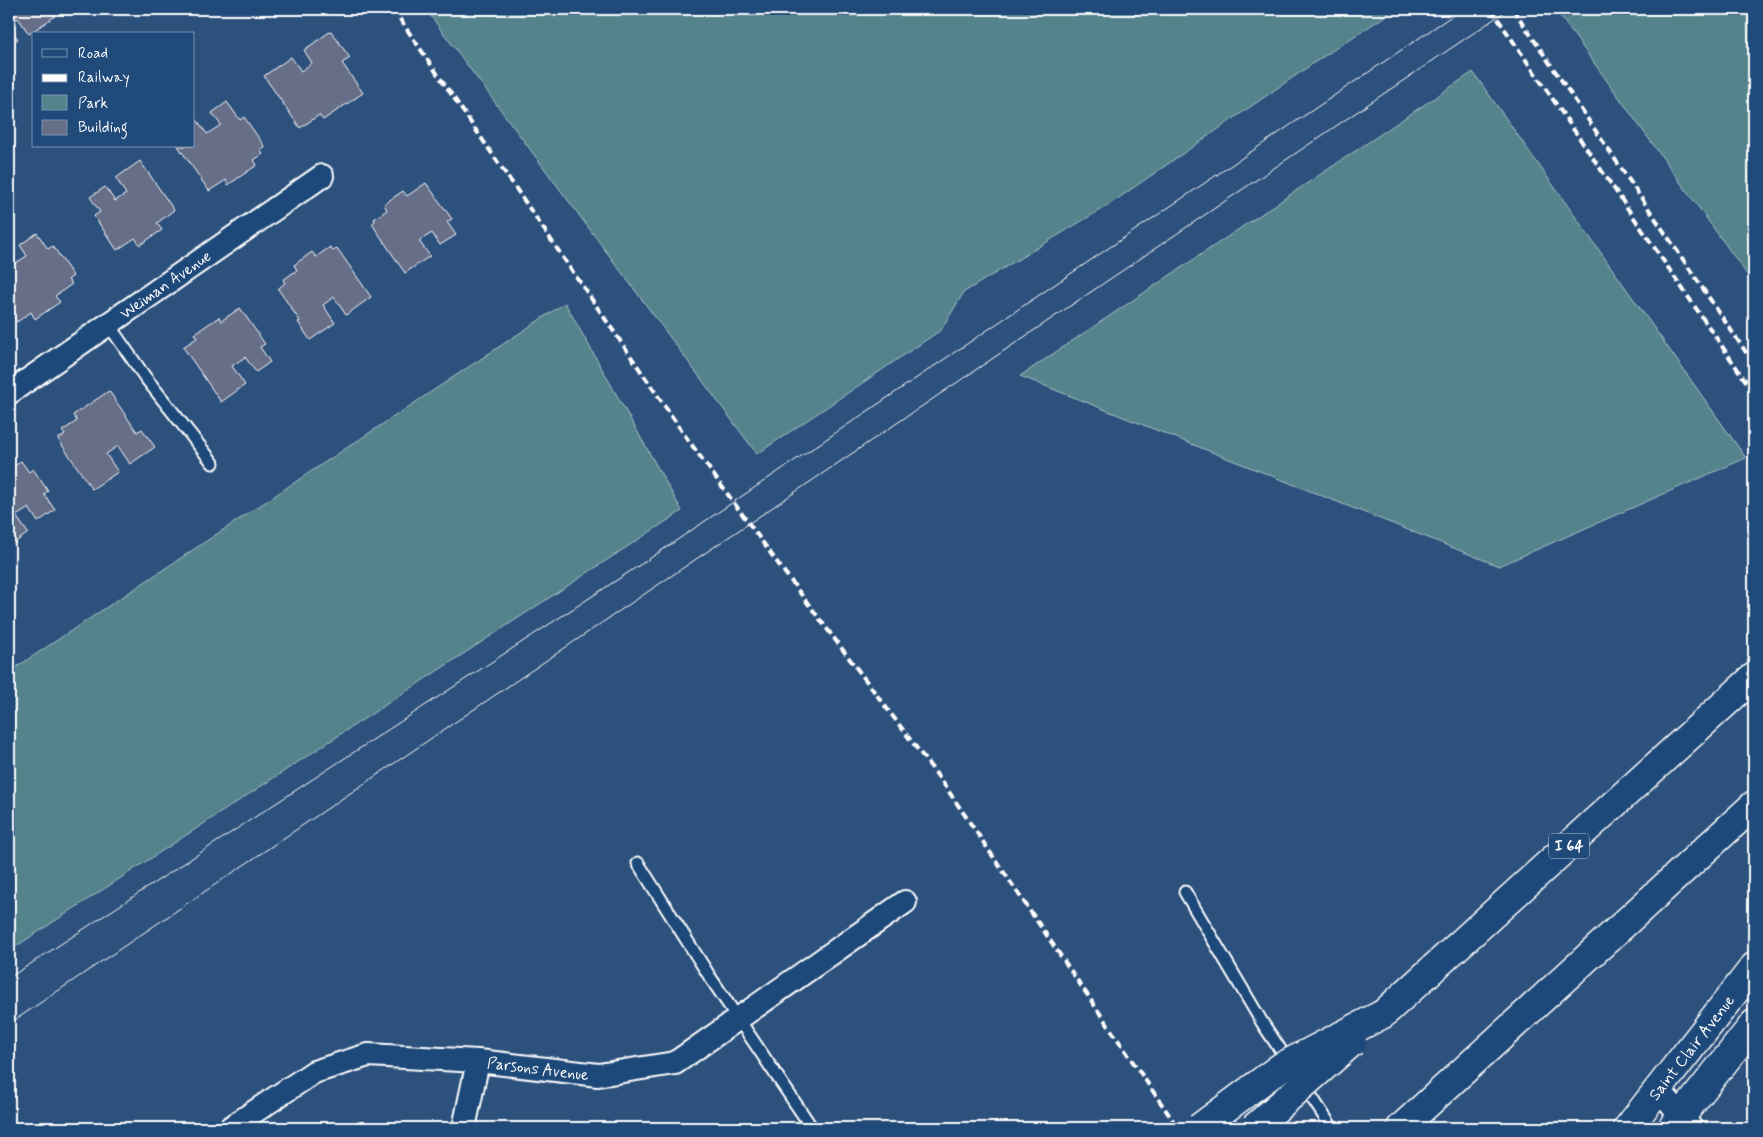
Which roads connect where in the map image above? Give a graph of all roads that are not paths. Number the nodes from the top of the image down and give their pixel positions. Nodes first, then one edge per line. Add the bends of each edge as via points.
1 (322, 176) dead end
2 (108, 324) junction
3 (9, 393) edge
4 (213, 463) dead end
5 (1754, 677) edge
6 (1754, 805) edge
7 (638, 863) dead end
8 (1185, 892) dead end
9 (905, 902) dead end
10 (1754, 966) edge
11 (1383, 1014) junction
12 (738, 1018) junction
13 (1754, 1024) edge
14 (478, 1061) junction
15 (1658, 1089) junction
16 (1681, 1124) edge
17 (230, 1128) edge
18 (464, 1128) edge
19 (812, 1128) edge
20 (1199, 1128) edge
21 (1254, 1128) edge
22 (1332, 1128) edge
23 (1401, 1128) edge
24 (1628, 1128) edge

1 - 2 street, Weiman Avenue
2 - 3 street, Weiman Avenue
2 - 4 lane
5 - 11 main road, I 64
6 - 23 main road
7 - 12 lane
8 - 22 lane via 1263,1024
9 - 12 street, Parsons Avenue
10 - 15 main road, Saint Clair Avenue
11 - 20 main road, bridge via 1281,1067
11 - 21 main road, I 64, bridge
12 - 14 street, Parsons Avenue via 674,1063 598,1075
12 - 19 lane
13 - 16 main road
14 - 17 street, Parsons Avenue via 368,1055 314,1072
14 - 18 street
15 - 16 street
15 - 24 main road, Saint Clair Avenue

